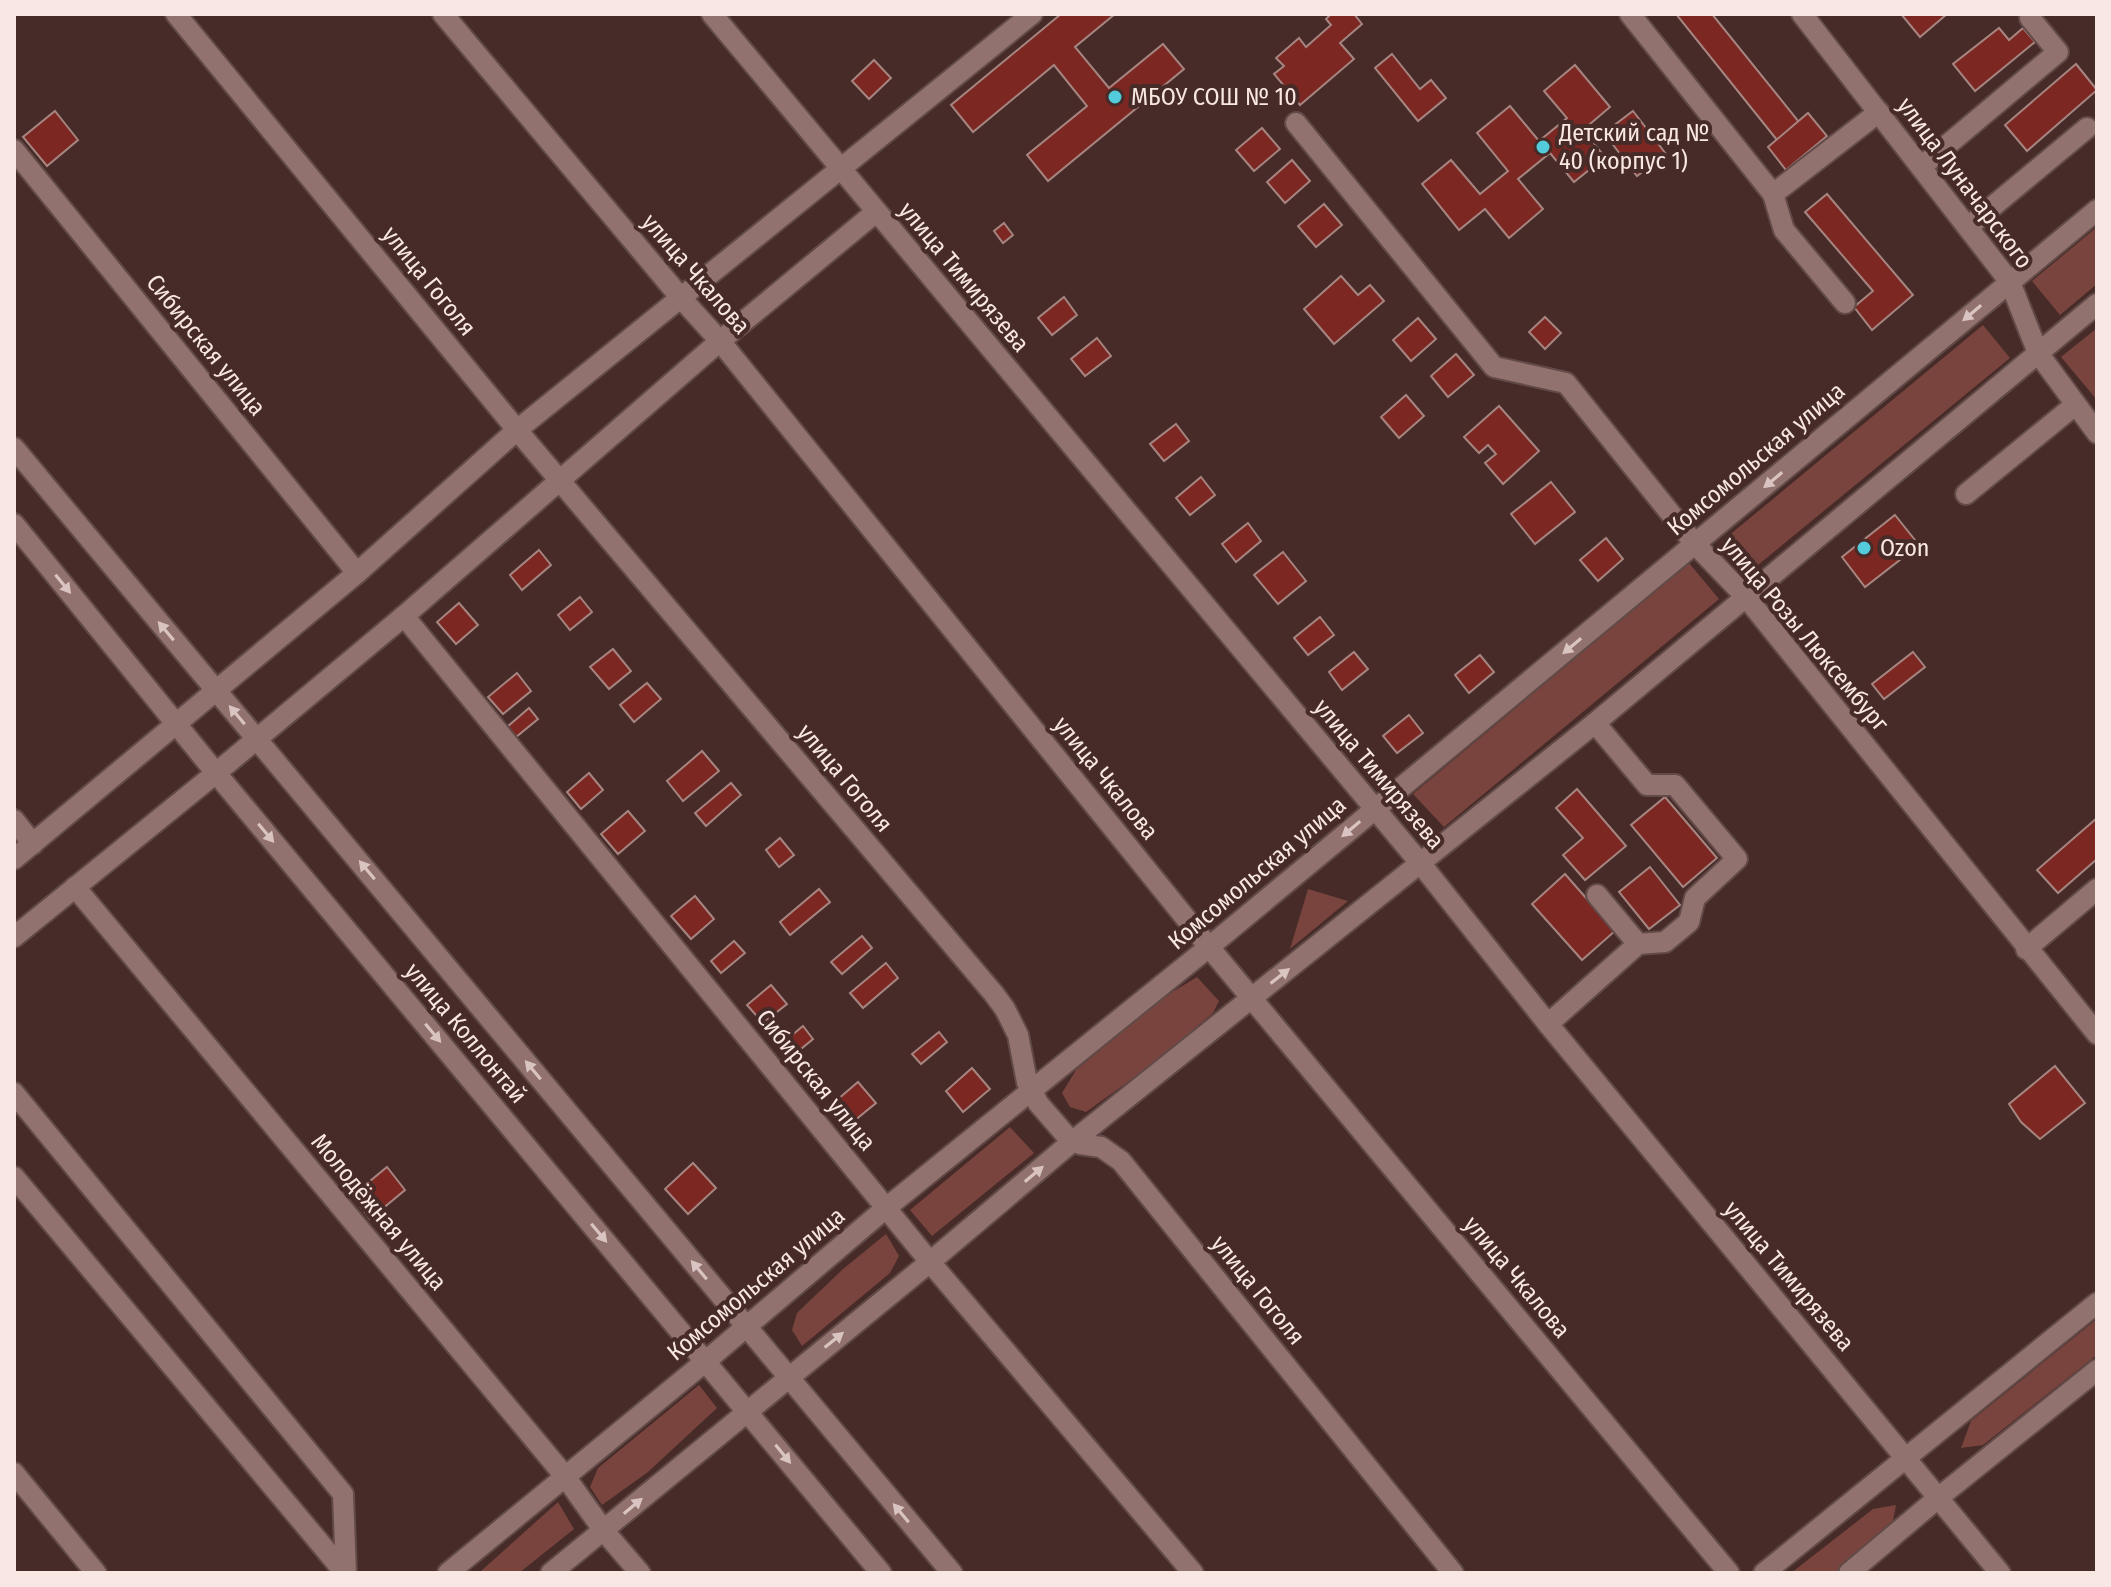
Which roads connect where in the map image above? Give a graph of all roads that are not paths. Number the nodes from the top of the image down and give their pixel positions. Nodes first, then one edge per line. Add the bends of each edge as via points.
1 (176, 14) edge
2 (443, 14) edge
3 (712, 14) edge
4 (1032, 14) edge
5 (1630, 14) edge
6 (1802, 14) edge
7 (2030, 18) dead end
8 (1879, 112) junction
9 (1296, 123) dead end
10 (2087, 128) dead end
11 (14, 150) edge
12 (1921, 167) junction
13 (839, 169) junction
14 (1773, 194) junction
15 (2097, 210) edge
16 (876, 212) junction
17 (1968, 227) junction
18 (2010, 282) junction
19 (681, 298) junction
20 (1845, 303) dead end
21 (2097, 304) edge
22 (720, 341) junction
23 (2038, 353) junction
24 (2075, 405) junction
25 (2094, 424) edge
26 (517, 430) junction
27 (14, 448) edge
28 (559, 480) junction
29 (1966, 494) dead end
30 (14, 524) edge
31 (1695, 544) junction
32 (357, 573) junction
33 (1746, 597) junction
34 (404, 616) junction
35 (216, 691) junction
36 (1595, 723) junction
37 (177, 724) junction
38 (257, 739) junction
39 (216, 773) junction
40 (1375, 809) junction
41 (14, 820) edge
42 (33, 844) junction
43 (14, 859) edge
44 (1421, 864) junction
45 (75, 887) junction
46 (1597, 895) dead end
47 (2095, 895) edge
48 (14, 937) edge
49 (1638, 944) junction
50 (1209, 947) junction
51 (2026, 949) junction
52 (1252, 998) junction
53 (1548, 1024) junction
54 (2097, 1034) edge
55 (1031, 1090) junction
56 (14, 1093) edge
57 (1073, 1141) junction
58 (14, 1177) edge
59 (886, 1208) junction
60 (930, 1262) junction
61 (2097, 1303) edge
62 (746, 1327) junction
63 (706, 1361) junction
64 (2097, 1370) edge
65 (788, 1377) junction
66 (748, 1411) junction
67 (1906, 1458) junction
68 (14, 1473) edge
69 (564, 1475) junction
70 (1938, 1498) junction
71 (604, 1531) junction
72 (96, 1573) edge
73 (346, 1573) edge
74 (448, 1573) edge
75 (551, 1573) edge
76 (640, 1573) edge
77 (881, 1573) edge
78 (952, 1573) edge
79 (1193, 1573) edge
80 (1453, 1573) edge
81 (1729, 1573) edge
82 (1764, 1573) edge
83 (1849, 1573) edge
84 (2000, 1573) edge

1 - 26 street, улица Гоголя
2 - 19 street, улица Чкалова
3 - 13 street, улица Тимирязева
4 - 13 street
5 - 14 street
6 - 8 street, улица Луначарского
7 - 12 street via 2058,52
8 - 12 street, улица Луначарского
8 - 14 street
9 - 31 street, улица Розы Люксембург via 1494,367 1566,383
10 - 17 street
11 - 32 street, Сибирская улица
12 - 17 street, улица Луначарского
13 - 16 street, улица Тимирязева
13 - 19 street
14 - 20 street via 1784,230
15 - 18 street, Комсомольская улица
16 - 22 street
16 - 40 street, улица Тимирязева
17 - 18 street, улица Луначарского
18 - 23 street, улица Луначарского
18 -> 31 street, Комсомольская улица
19 - 22 street, улица Чкалова
19 - 26 street
21 - 23 street
22 - 28 street
22 - 50 street, улица Чкалова
23 - 24 street, улица Луначарского
23 - 33 street
24 - 25 street, улица Луначарского
24 - 29 street
26 - 28 street, улица Гоголя
26 - 32 street
35 -> 27 street
28 - 34 street
28 - 55 street, улица Гоголя via 994,994 1018,1035
30 -> 37 street, улица Коллонтай
31 - 33 street, улица Розы Люксембург
31 -> 40 street, Комсомольская улица
32 - 35 street
33 - 36 street
33 - 51 street, улица Розы Люксембург
34 - 38 street
34 - 59 street, Сибирская улица
35 - 37 street
38 -> 35 street, улица Коллонтай
36 - 44 street
36 - 49 street via 1647,785 1675,785 1737,859 1695,898 1689,922 1665,942
37 - 39 street, улица Коллонтай
37 - 42 street
38 - 39 street
62 -> 38 street, улица Коллонтай
39 - 45 street
39 -> 63 street, улица Коллонтай
40 - 44 street, улица Тимирязева
40 -> 50 street, Комсомольская улица
41 - 42 street
42 - 43 street
52 -> 44 street
44 - 53 street, улица Тимирязева
45 - 48 street
45 - 69 street, Молодёжная улица
46 - 49 street
47 - 51 street
49 - 53 street
50 - 52 street, улица Чкалова
50 - 55 street, Комсомольская улица
51 - 54 street, улица Розы Люксембург
52 - 57 street
52 - 81 street, улица Чкалова
53 - 67 street, улица Тимирязева
55 - 57 street, улица Гоголя
55 - 59 street, Комсомольская улица
56 - 73 street via 343,1494
60 -> 57 street
57 - 80 street, улица Гоголя via 1101,1147 1121,1161
58 - 73 street
59 - 60 street, Сибирская улица
59 - 62 street, Комсомольская улица
65 -> 60 street
60 - 79 street, Сибирская улица
61 - 67 street
62 - 63 street, Комсомольская улица
62 - 65 street, улица Коллонтай
63 - 66 street, улица Коллонтай
63 - 69 street, Комсомольская улица
64 - 70 street
65 - 66 street
78 -> 65 street, улица Коллонтай
71 -> 66 street
66 -> 77 street, улица Коллонтай
67 - 70 street, улица Тимирязева
67 - 82 street
68 - 72 street
69 - 71 street, Молодёжная улица
69 - 74 street, Комсомольская улица
70 - 83 street
70 - 84 street, улица Тимирязева
71 - 75 street
71 - 76 street, Молодёжная улица

